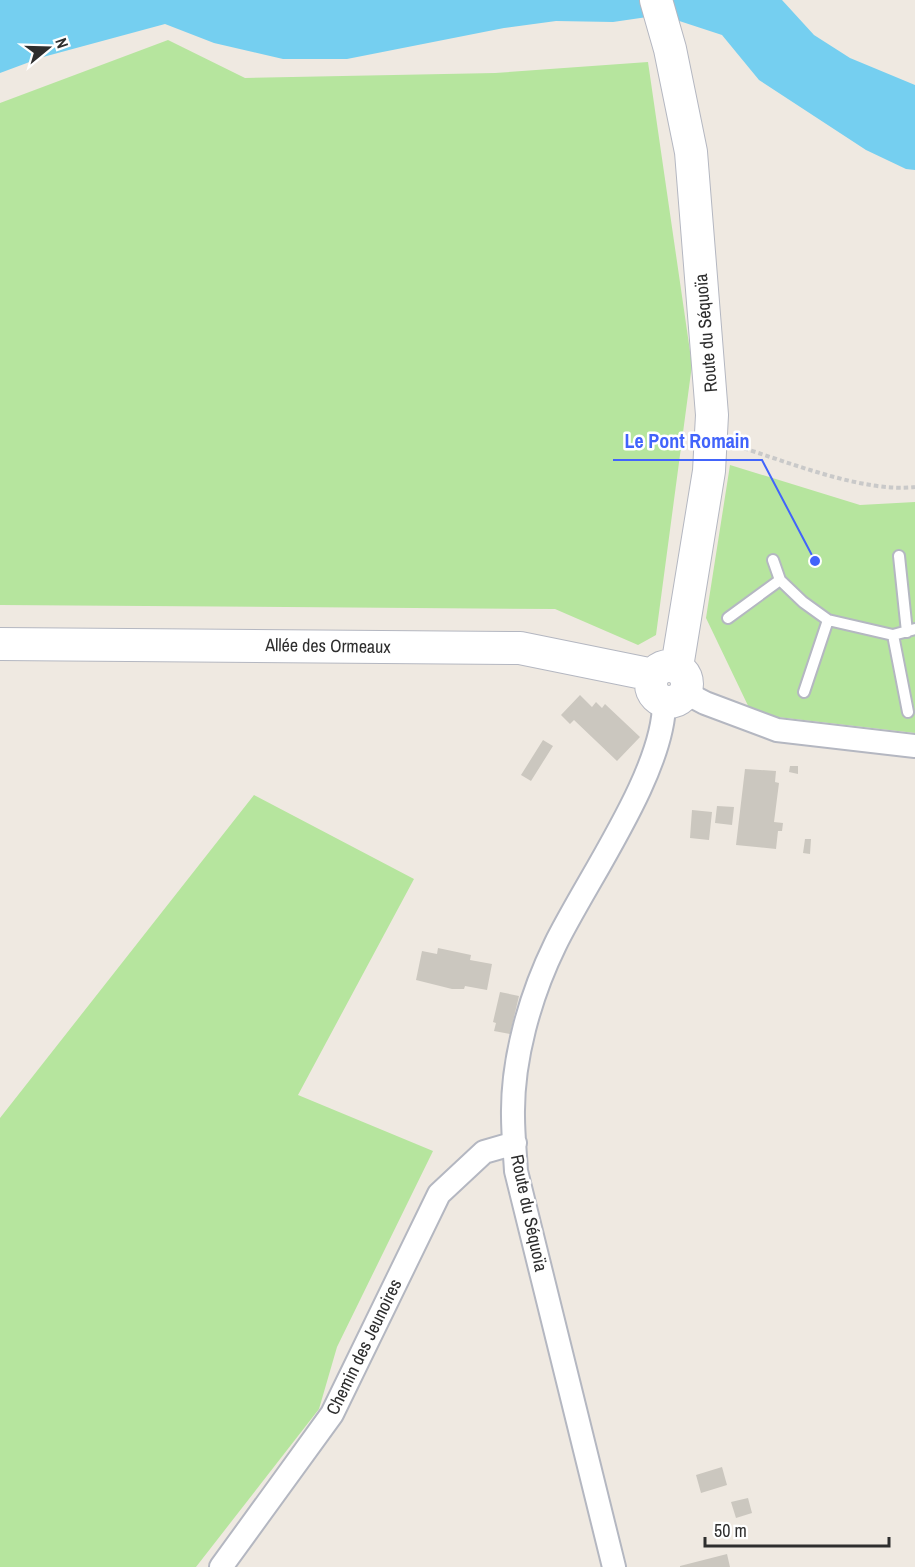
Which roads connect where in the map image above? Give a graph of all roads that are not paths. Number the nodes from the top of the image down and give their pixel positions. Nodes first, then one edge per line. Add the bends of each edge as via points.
1 (656, 0) edge
2 (899, 556) dead end
3 (773, 560) dead end
4 (780, 580) junction
5 (728, 618) dead end
6 (828, 620) junction
7 (911, 631) edge
8 (893, 635) junction
9 (0, 644) edge
10 (670, 684) junction
11 (804, 692) dead end
12 (908, 712) dead end
13 (915, 746) edge
14 (514, 1143) junction
15 (221, 1567) edge
16 (614, 1567) edge

1 - 10 street, Route du Séquoïa via 691,152 709,366 711,438 709,471
2 - 7 lane
3 - 4 lane
4 - 5 lane
4 - 6 lane
6 - 8 lane
6 - 11 lane
7 - 8 lane
8 - 12 lane
9 - 10 street, Allée des Ormeaux via 520,648
10 - 13 street via 705,704 777,730
10 - 14 street, Route du Séquoïa via 649,769 554,946 532,1001 517,1067
14 - 15 street, Chemin des Jeunoires via 484,1152 439,1194 332,1414
14 - 16 street, Route du Séquoïa via 516,1171

